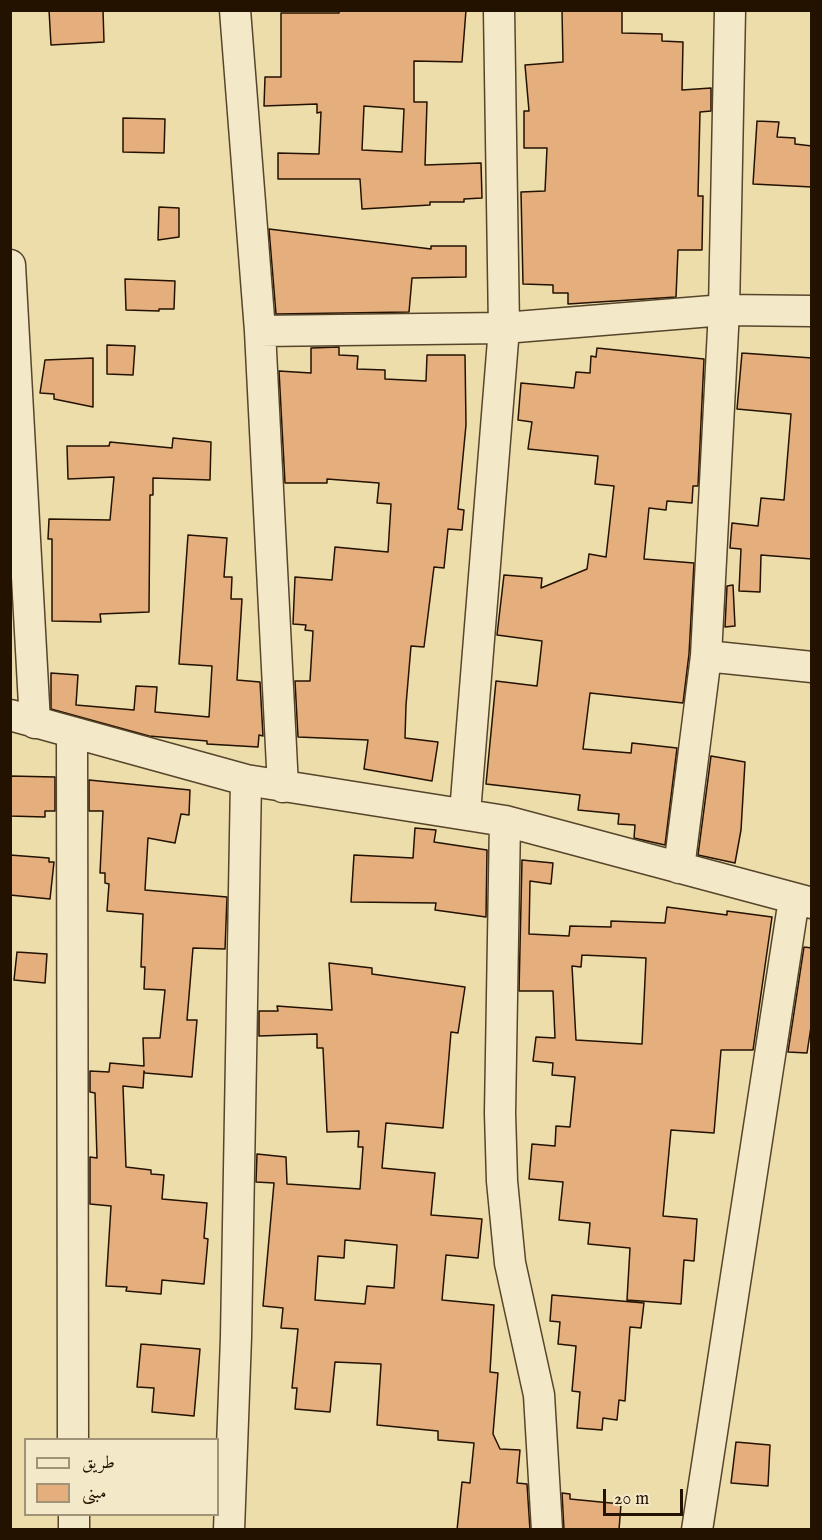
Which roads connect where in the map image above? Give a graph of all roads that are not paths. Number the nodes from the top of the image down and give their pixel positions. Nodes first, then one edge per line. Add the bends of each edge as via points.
1 (235, 10) edge
2 (499, 10) edge
3 (730, 10) edge
4 (10, 265) edge
5 (724, 310) junction
6 (812, 310) edge
7 (504, 328) junction
8 (260, 331) junction
9 (706, 656) junction
10 (812, 667) edge
11 (23, 719) edge
12 (72, 734) junction
13 (246, 780) junction
14 (283, 786) junction
15 (465, 813) junction
16 (505, 821) junction
17 (679, 868) junction
18 (803, 901) edge
19 (73, 1438) edge
20 (229, 1530) edge
21 (547, 1530) edge
22 (697, 1530) edge

1 - 8 street
2 - 7 street
3 - 5 street
4 - 11 street
5 - 6 street
5 - 7 street
5 - 9 street
7 - 8 street
7 - 15 street
8 - 14 street
9 - 10 street
9 - 17 street
11 - 12 street
12 - 13 street
12 - 19 street
13 - 14 street
13 - 20 street
14 - 15 street
15 - 16 street
16 - 17 street
16 - 21 street via 502,1181 510,1263 539,1395
17 - 18 street
18 - 22 street

